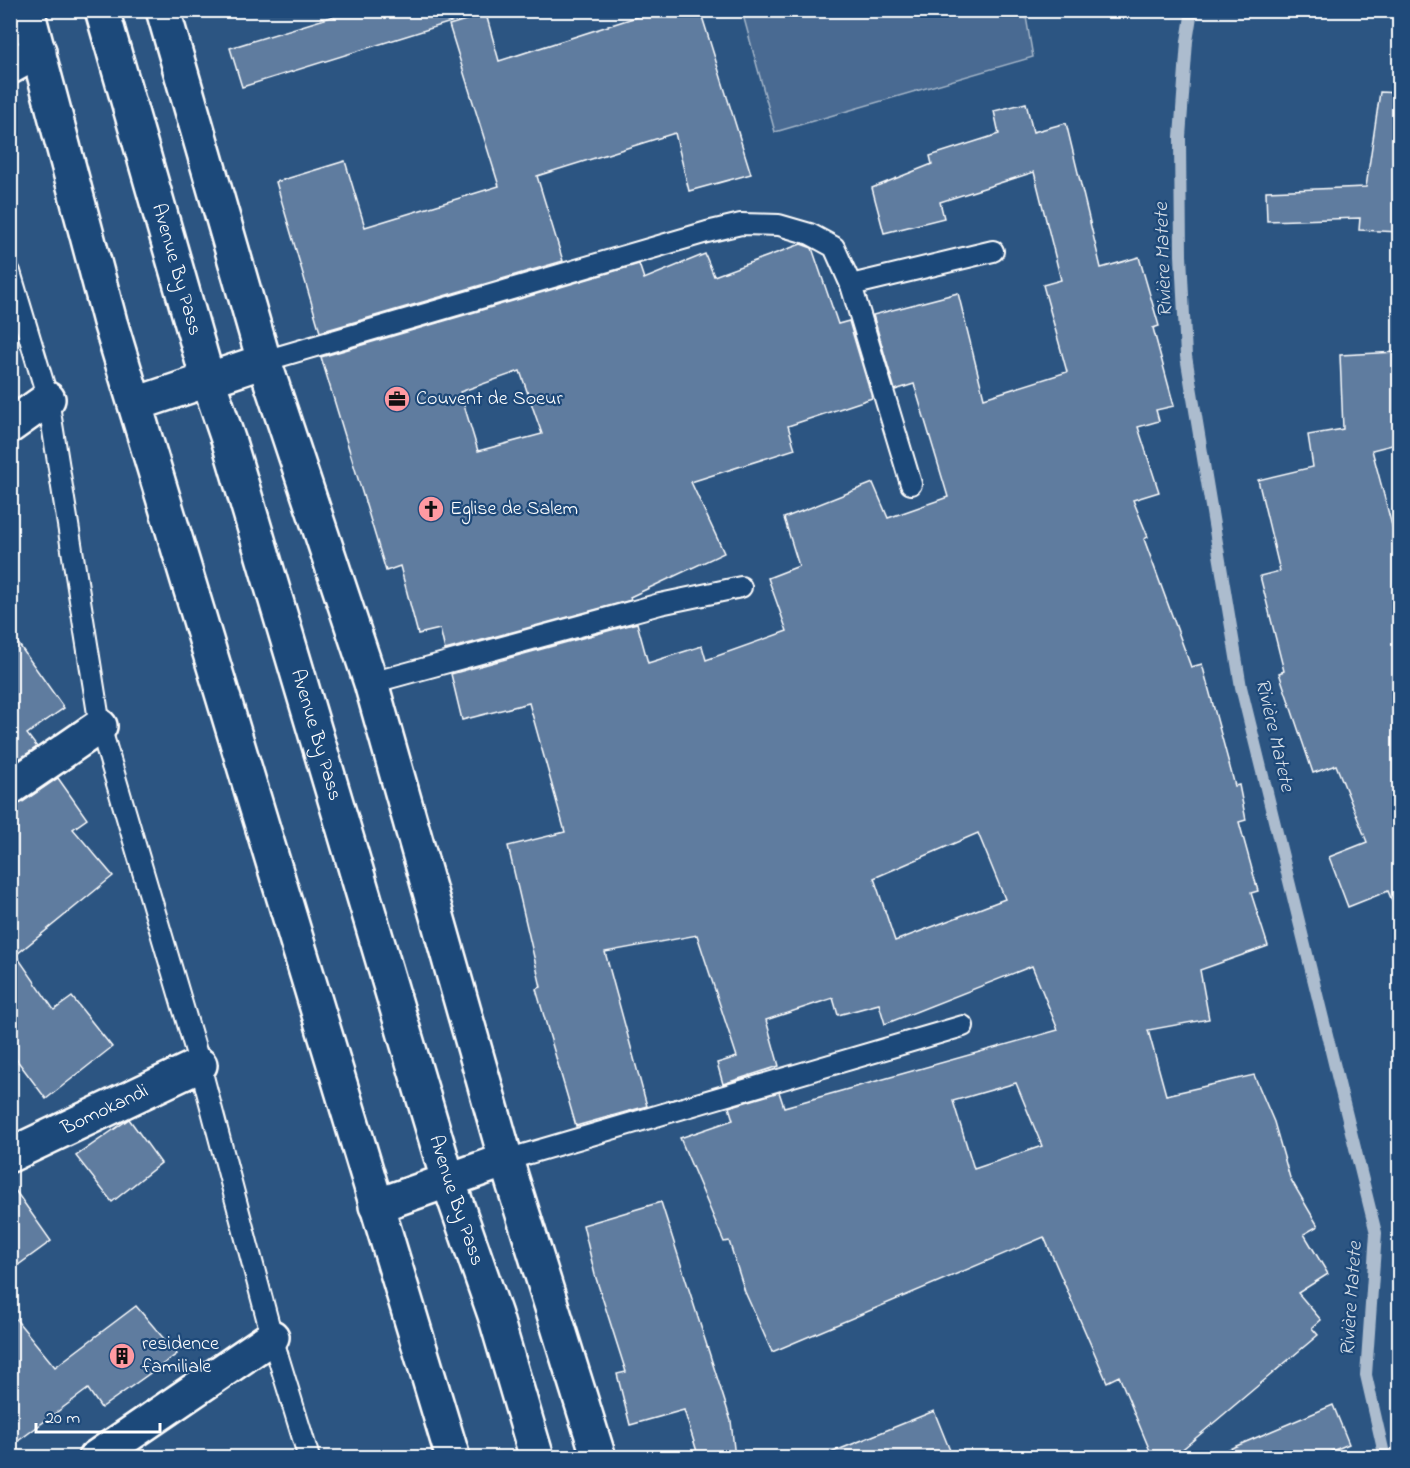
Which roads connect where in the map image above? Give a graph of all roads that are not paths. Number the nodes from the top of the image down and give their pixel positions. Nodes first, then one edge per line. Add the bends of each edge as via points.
1 (27, 10) edge
2 (102, 10) edge
3 (163, 10) edge
4 (39, 51) junction
5 (10, 67) edge
6 (993, 251) dead end
7 (10, 272) edge
8 (851, 285) junction
9 (264, 361) junction
10 (208, 380) junction
11 (48, 399) junction
12 (136, 404) junction
13 (10, 426) edge
14 (911, 484) dead end
15 (741, 587) dead end
16 (371, 683) junction
17 (100, 726) junction
18 (10, 788) edge
19 (963, 1026) dead end
20 (200, 1065) junction
21 (10, 1155) edge
22 (506, 1160) junction
23 (448, 1180) junction
24 (376, 1206) junction
25 (272, 1337) junction
26 (94, 1458) edge
27 (309, 1458) edge
28 (453, 1458) edge
29 (537, 1458) edge
30 (599, 1458) edge

1 - 4 main road
2 - 10 main road, Avenue By Pass
3 - 9 main road
4 - 5 main road
4 - 12 main road via 110,322
6 - 8 lane
7 - 11 lane
8 - 9 lane via 834,247 810,234 779,225 741,224
8 - 14 lane
9 - 10 main road
9 - 16 main road
10 - 12 main road
10 - 23 main road, Avenue By Pass
11 - 13 main road
11 - 17 lane
12 - 24 main road
15 - 16 lane via 660,604
16 - 22 main road
17 - 18 main road
17 - 20 lane
19 - 22 lane
20 - 21 main road, Bomokandi
20 - 25 lane
22 - 23 main road
22 - 30 main road
23 - 24 main road
23 - 29 main road, Avenue By Pass via 495,1315
24 - 28 main road
25 - 26 main road
25 - 27 lane

